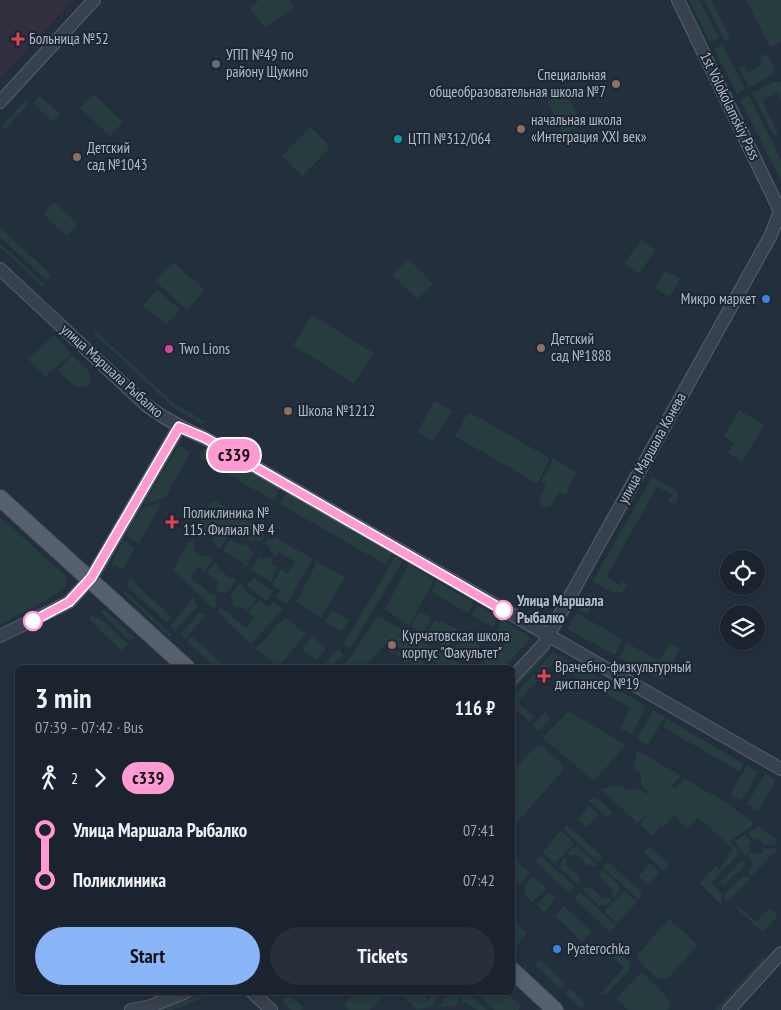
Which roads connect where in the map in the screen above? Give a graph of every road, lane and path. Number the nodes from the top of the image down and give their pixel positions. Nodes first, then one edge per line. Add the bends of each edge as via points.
1 (94, 0) edge
2 (678, 0) edge
3 (0, 102) edge
4 (780, 211) edge
5 (0, 269) edge
6 (179, 427) junction
7 (0, 498) edge
8 (91, 578) junction
9 (548, 635) junction
10 (0, 636) edge
11 (185, 665) edge
12 (515, 675) edge
13 (781, 769) edge
14 (781, 953) edge
15 (515, 973) edge
16 (178, 995) edge
17 (255, 995) edge
18 (139, 1009) edge
19 (271, 1010) edge
20 (555, 1010) edge
21 (729, 1010) edge

1 - 3 street
2 - 4 street, 1st Volokolamskiy Pass
4 - 9 street, улица Маршала Конева via 771,235
5 - 6 street, улица Маршала Рыбалко via 146,405
6 - 8 street
6 - 9 street, улица Маршала Рыбалко via 205,438
7 - 8 main road
8 - 10 street via 69,602
8 - 11 main road
9 - 12 street, улица Маршала Конева via 543,645
9 - 13 street, улица Маршала Рыбалко
14 - 21 street
15 - 20 main road
16 - 18 street
17 - 19 street

